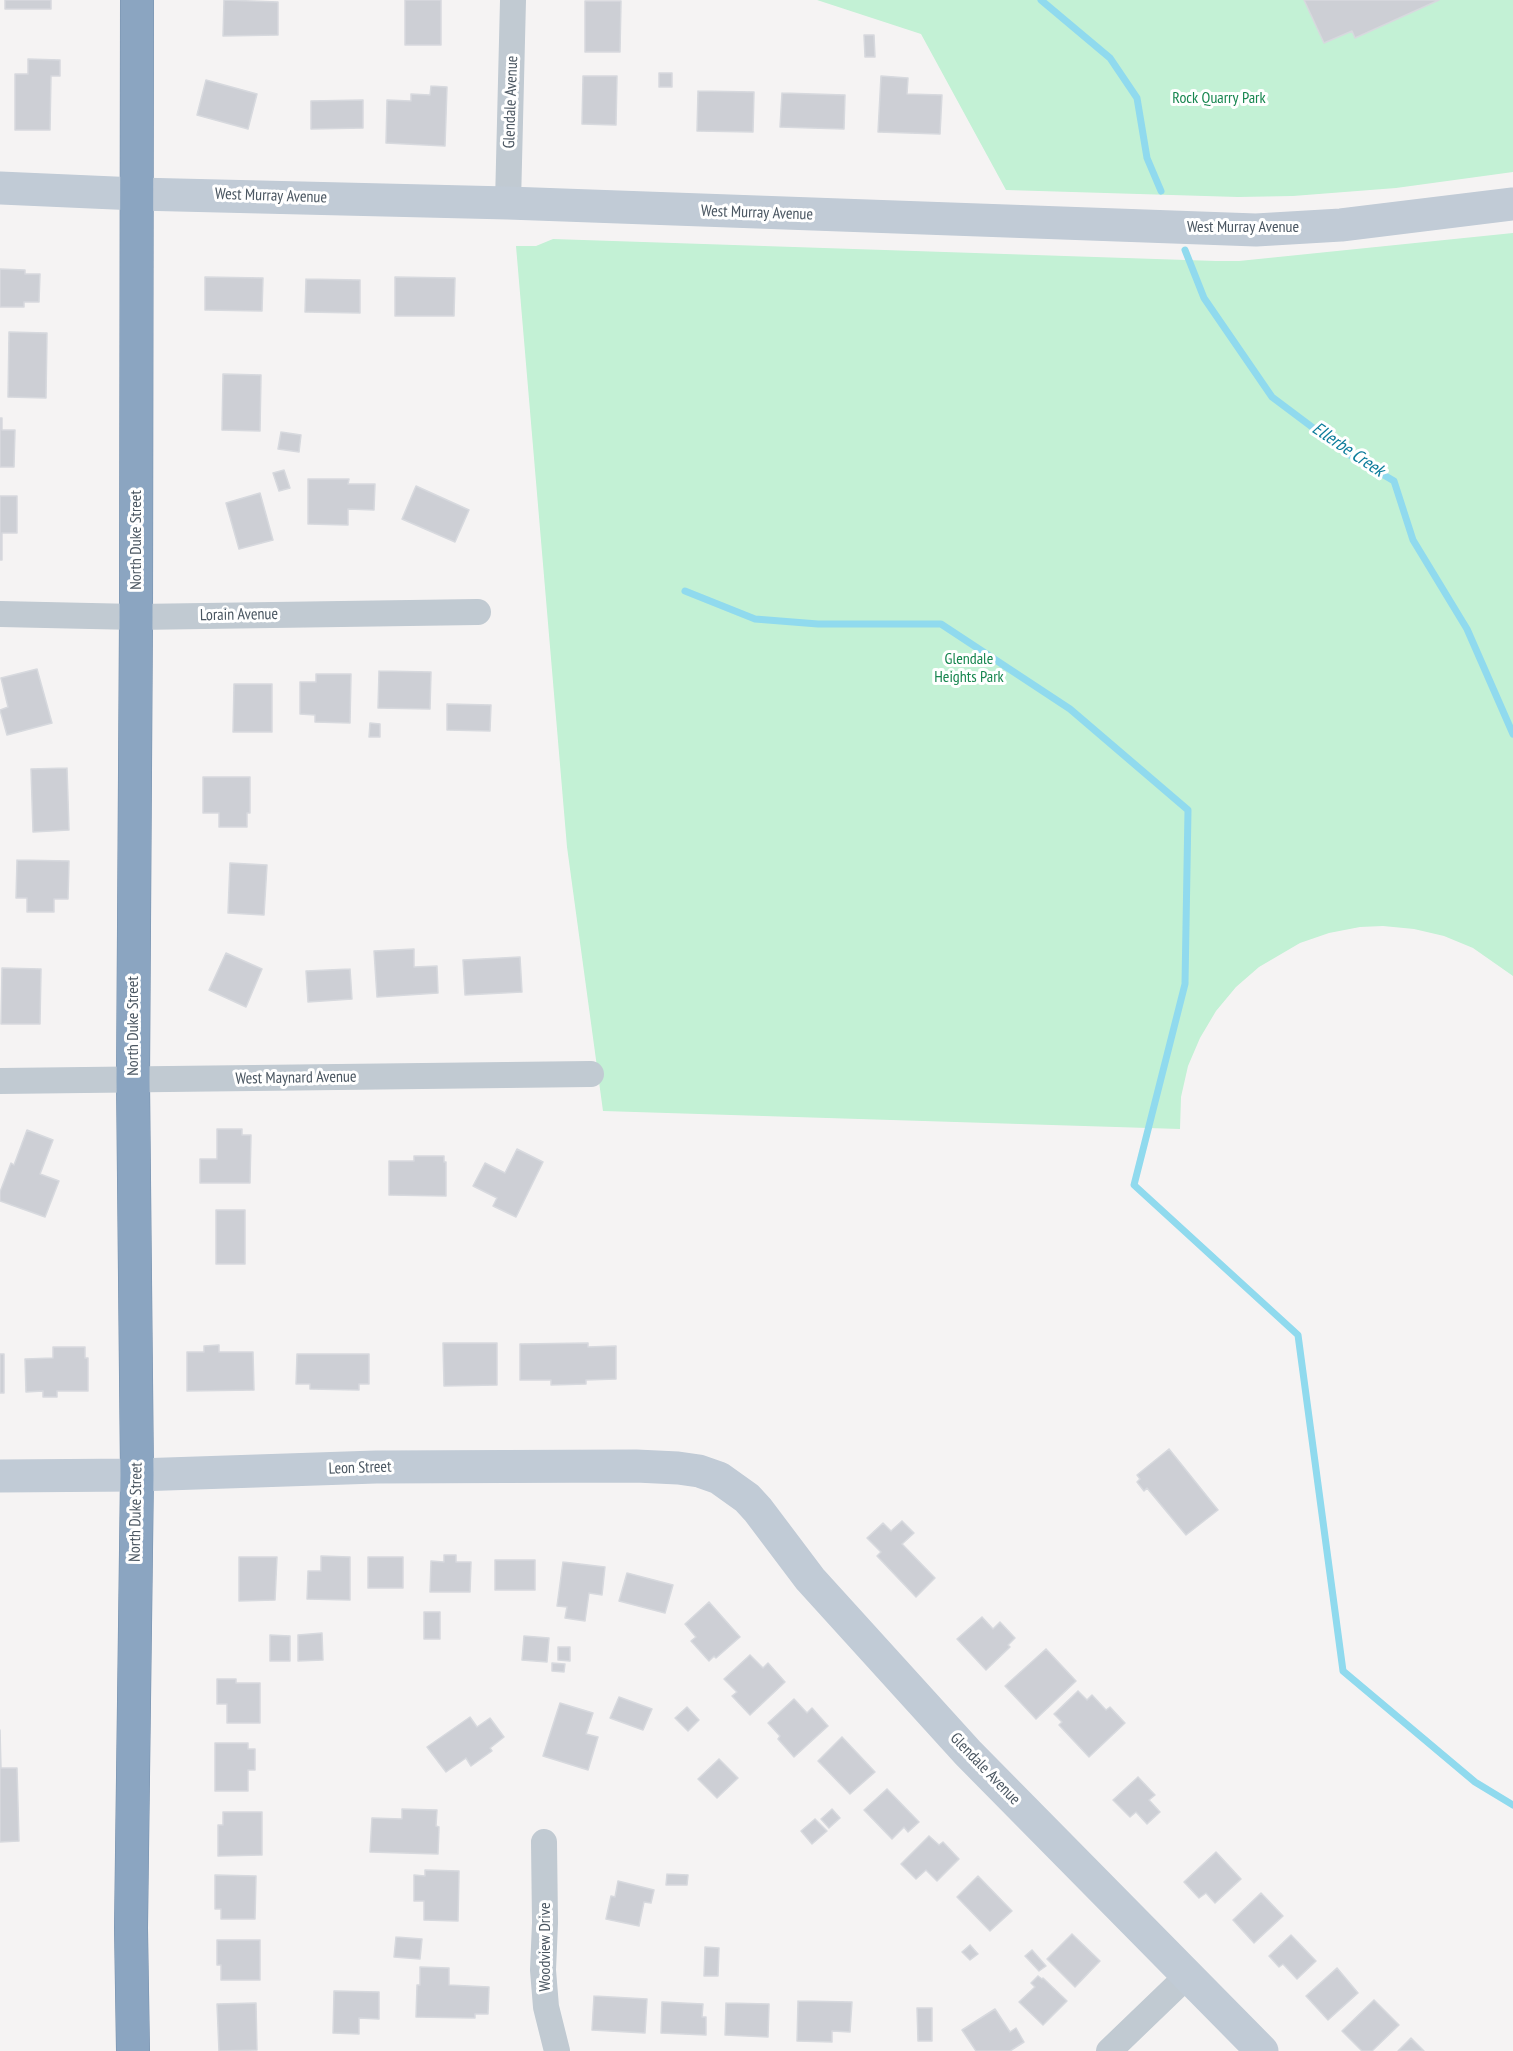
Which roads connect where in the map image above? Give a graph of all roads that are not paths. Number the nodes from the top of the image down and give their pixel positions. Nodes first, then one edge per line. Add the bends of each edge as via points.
1 (137, 0) edge
2 (513, 0) edge
3 (0, 188) edge
4 (137, 194) junction
5 (508, 203) junction
6 (1513, 204) edge
7 (478, 612) dead end
8 (0, 614) edge
9 (136, 617) junction
10 (591, 1074) dead end
11 (133, 1080) junction
12 (0, 1081) edge
13 (0, 1476) edge
14 (137, 1476) junction
15 (719, 1478) joint
16 (544, 1842) dead end
17 (1187, 1976) junction
18 (133, 2051) edge
19 (557, 2051) edge
20 (1109, 2051) edge
21 (1262, 2051) edge

1 - 4 highway, North Duke Street
2 - 5 street, Glendale Avenue
3 - 4 street, West Murray Avenue
4 - 5 street, West Murray Avenue
4 - 9 highway, North Duke Street
5 - 6 street, West Murray Avenue via 1256,230 1341,225
7 - 9 street, Lorain Avenue
8 - 9 street, Lorain Avenue
9 - 11 highway, North Duke Street
10 - 11 street, West Maynard Avenue
11 - 12 street, West Maynard Avenue
11 - 14 highway, North Duke Street
13 - 14 street, Leon Street
14 - 15 street, Leon Street via 376,1467 636,1466 699,1471
14 - 18 highway, North Duke Street
15 - 17 street, Glendale Avenue via 747,1498 810,1579 968,1753
16 - 19 street, Woodview Drive via 544,1979 546,2007
17 - 20 street
17 - 21 street, Glendale Avenue

